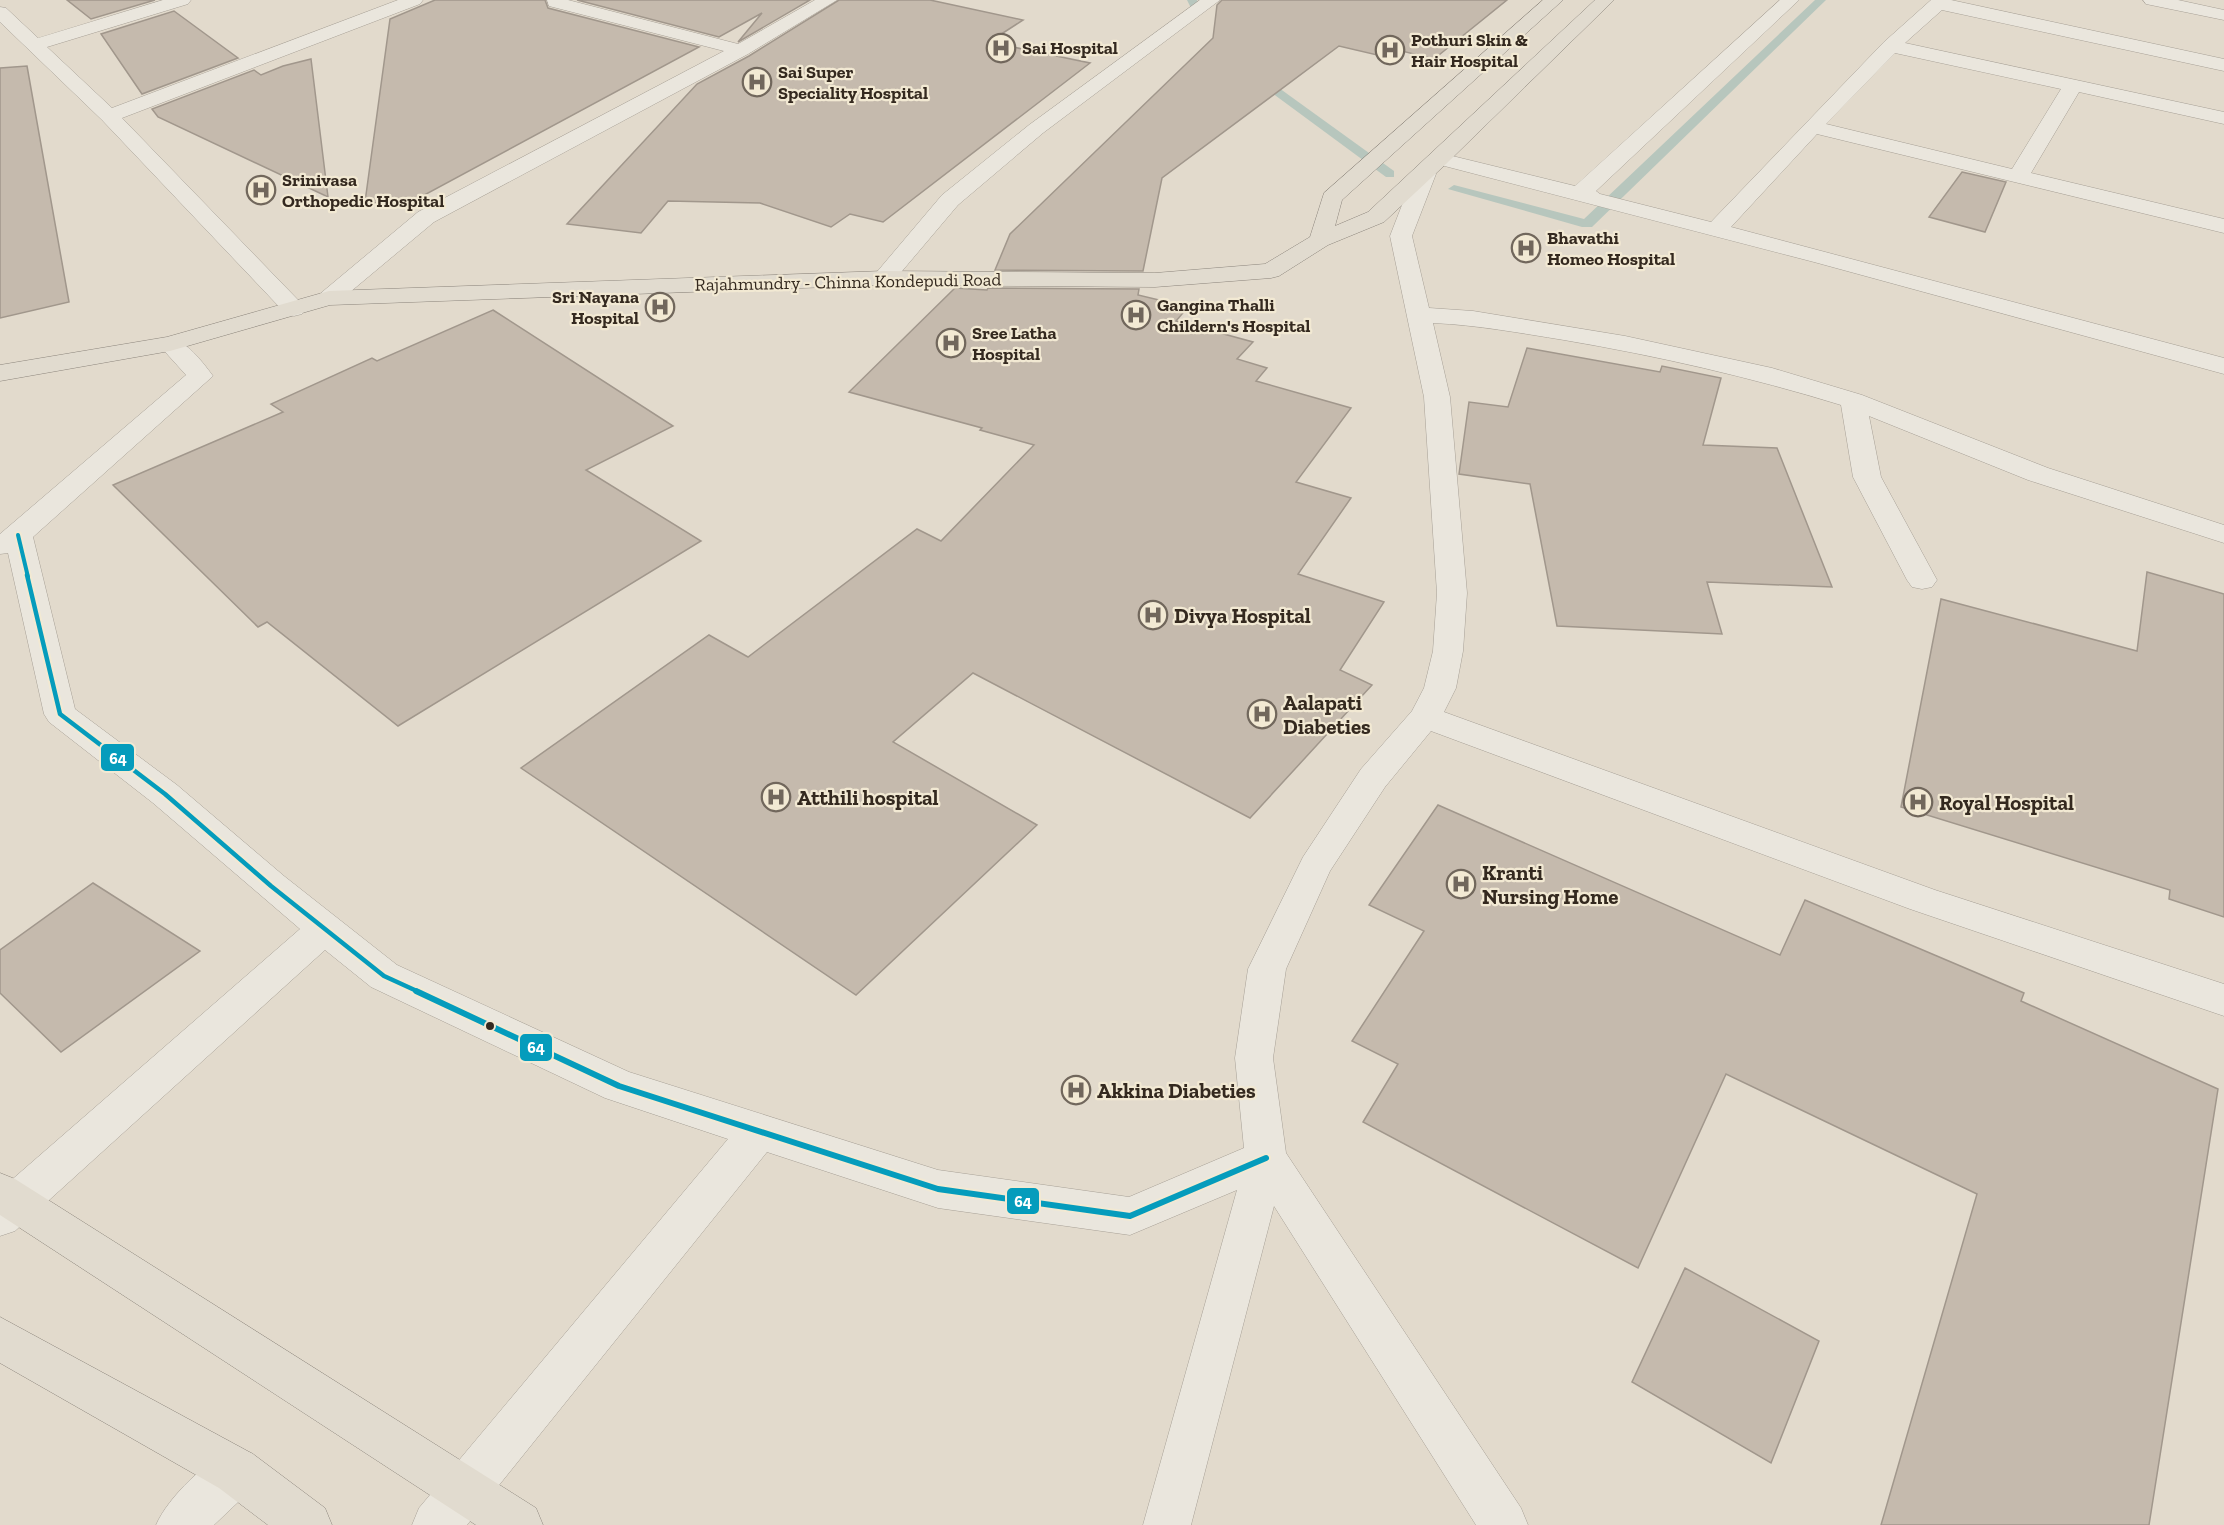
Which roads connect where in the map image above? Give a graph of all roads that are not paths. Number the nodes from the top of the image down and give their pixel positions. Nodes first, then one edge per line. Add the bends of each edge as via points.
1 (182, 0) edge
2 (414, 0) edge
3 (828, 0) edge
4 (1210, 0) edge
5 (1554, 0) edge
6 (1605, 0) edge
7 (1790, 0) edge
8 (2152, 0) edge
9 (555, 2) dead end
10 (1941, 2) edge
11 (0, 12) edge
12 (2224, 15) edge
13 (33, 45) junction
14 (1891, 46) junction
15 (741, 50) junction
16 (2224, 65) edge
17 (2074, 84) junction
18 (109, 116) junction
19 (2224, 118) edge
20 (1812, 127) junction
21 (1432, 166) junction
22 (2018, 177) junction
23 (1588, 196) junction
24 (2224, 226) edge
25 (1715, 231) junction
26 (1320, 240) junction
27 (884, 278) junction
28 (329, 298) junction
29 (294, 309) junction
30 (1418, 315) junction
31 (170, 344) junction
32 (2224, 366) edge
33 (0, 372) edge
34 (1853, 400) junction
35 (2223, 532) edge
36 (9, 541) edge
37 (1922, 580) dead end
38 (1425, 717) junction
39 (324, 929) junction
40 (2224, 999) edge
41 (758, 1132) junction
42 (1266, 1158) junction
43 (5, 1204) edge
44 (0, 1339) edge
45 (236, 1471) junction
46 (465, 1490) junction
47 (180, 1525) edge
48 (308, 1525) edge
49 (436, 1525) edge
50 (519, 1525) edge
51 (1167, 1525) edge
52 (1504, 1525) edge

1 - 13 street
2 - 18 street
3 - 15 street
4 - 27 street via 1036,129 950,200
5 - 26 main road via 1332,198
6 - 21 main road, Rajahmundry - Chinna Kondepudi Road
7 - 23 street via 1590,183 1583,191
8 - 12 street
9 - 15 street
10 - 14 street
10 - 16 street
11 - 13 street
13 - 18 street
14 - 17 street
14 - 20 street
15 - 28 street via 426,217
17 - 19 street
17 - 22 street
18 - 29 street
20 - 22 street
20 - 25 street
21 - 23 street
21 - 26 main road, Rajahmundry - Chinna Kondepudi Road via 1376,217
21 - 30 street via 1401,236
22 - 24 street
23 - 25 street
25 - 32 street
26 - 27 main road, Rajahmundry - Chinna Kondepudi Road via 1271,270 1248,273 1155,280
27 - 28 main road, Rajahmundry - Chinna Kondepudi Road
28 - 29 main road, Rajahmundry - Chinna Kondepudi Road
29 - 31 main road, Rajahmundry - Chinna Kondepudi Road
30 - 34 street via 1473,318 1625,343 1763,373
30 - 38 street via 1437,397 1452,593 1448,651 1440,688
31 - 33 main road, Rajahmundry - Chinna Kondepudi Road
31 - 36 street via 200,376
34 - 35 street via 2038,474
34 - 37 street via 1867,477
36 - 39 street via 60,714 165,794
38 - 40 street via 1809,861
38 - 42 street via 1373,778 1315,866 1267,969 1254,1058
39 - 41 street via 384,976 618,1086
39 - 43 street
41 - 42 street via 938,1189 1130,1216
41 - 46 street
42 - 51 street
42 - 52 street
43 - 46 main road
44 - 45 main road
45 - 47 street
45 - 48 main road
46 - 49 street
46 - 50 main road

